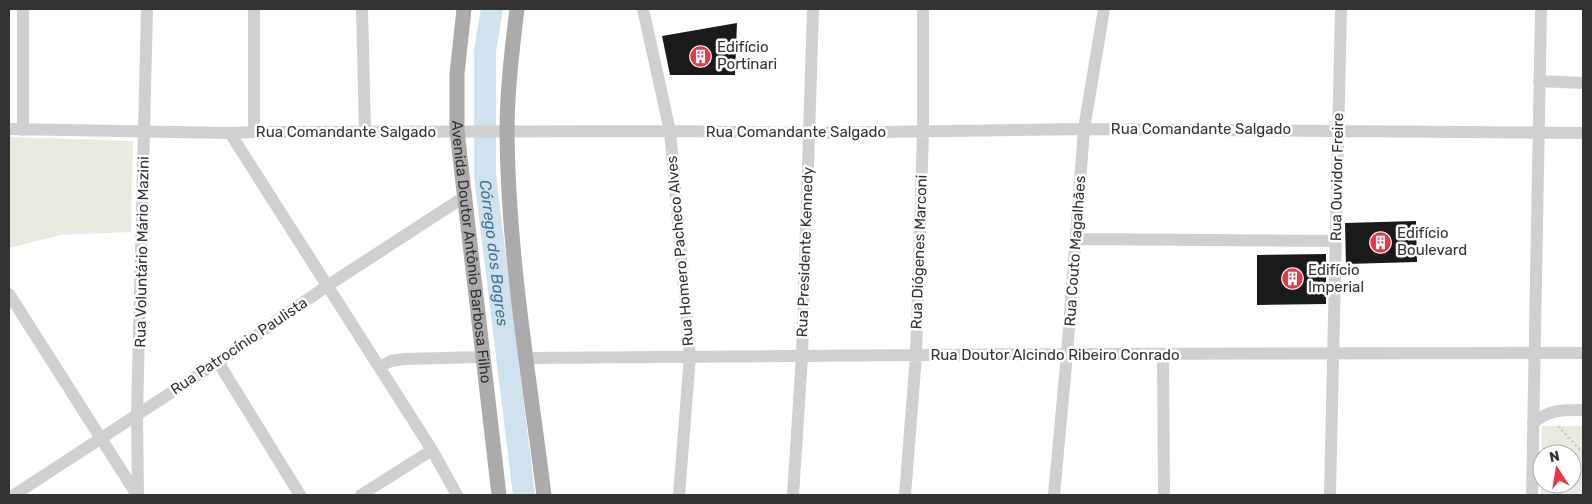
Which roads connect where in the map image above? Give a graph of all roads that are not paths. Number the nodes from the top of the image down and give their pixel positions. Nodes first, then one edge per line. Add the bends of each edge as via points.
1 (23, 9) edge
2 (147, 9) edge
3 (254, 9) edge
4 (362, 9) edge
5 (464, 9) edge
6 (517, 9) edge
7 (643, 9) edge
8 (813, 9) edge
9 (923, 9) edge
10 (1104, 9) edge
11 (1341, 9) edge
12 (1541, 9) edge
13 (1539, 81) junction
14 (1583, 83) edge
15 (9, 129) edge
16 (1084, 129) junction
17 (23, 130) junction
18 (1338, 130) junction
19 (464, 131) junction
20 (254, 132) junction
21 (365, 132) junction
22 (503, 132) junction
23 (670, 132) junction
24 (923, 132) junction
25 (1538, 132) junction
26 (145, 133) junction
27 (810, 133) junction
28 (1583, 133) edge
29 (230, 134) junction
30 (464, 197) junction
31 (1076, 239) junction
32 (1335, 241) junction
33 (327, 286) junction
34 (9, 294) edge
35 (1583, 353) edge
36 (1067, 354) junction
37 (1163, 354) junction
38 (1335, 354) junction
39 (1533, 354) junction
40 (690, 356) junction
41 (802, 356) junction
42 (916, 356) junction
43 (482, 357) junction
44 (526, 358) junction
45 (218, 362) junction
46 (379, 367) junction
47 (1583, 410) edge
48 (137, 414) junction
49 (1533, 423) junction
50 (102, 439) junction
51 (432, 450) junction
52 (14, 495) edge
53 (138, 495) edge
54 (300, 495) edge
55 (361, 495) edge
56 (458, 495) edge
57 (499, 495) edge
58 (544, 495) edge
59 (679, 495) edge
60 (793, 495) edge
61 (905, 495) edge
62 (1054, 495) edge
63 (1164, 495) edge
64 (1330, 495) edge
65 (1532, 495) edge

1 - 17 street
2 - 26 street, Rua Voluntário Mário Mazini
3 - 20 street
4 - 21 street
5 - 19 main road, Avenida Doutor Antônio Barbosa Filho via 457,74
6 - 22 main road
7 - 23 street, Rua Homero Pacheco Alves
8 - 27 street, Rua Presidente Kennedy
9 - 24 street, Rua Diógenes Marconi
10 - 16 street, Rua Couto Magalhães
11 - 18 street, Rua Ouvidor Freire
12 - 13 street
13 - 14 street
13 - 25 street
15 - 17 street, Rua Comandante Salgado
16 - 18 street, Rua Comandante Salgado
16 - 24 street, Rua Comandante Salgado
16 - 31 street, Rua Couto Magalhães
17 - 26 street, Rua Comandante Salgado
18 - 25 street, Rua Comandante Salgado
18 - 32 street, Rua Ouvidor Freire
19 - 21 street, Rua Comandante Salgado
19 - 22 street, Rua Comandante Salgado
19 - 30 main road, Avenida Doutor Antônio Barbosa Filho
20 - 21 street, Rua Comandante Salgado
20 - 29 street, Rua Comandante Salgado
22 - 23 street, Rua Comandante Salgado
22 - 44 main road
23 - 27 street, Rua Comandante Salgado
23 - 40 street, Rua Homero Pacheco Alves
24 - 27 street, Rua Comandante Salgado
24 - 42 street, Rua Diógenes Marconi
25 - 28 street, Rua Comandante Salgado
25 - 39 street
26 - 29 street, Rua Comandante Salgado
26 - 48 street, Rua Voluntário Mário Mazini
27 - 41 street, Rua Presidente Kennedy
29 - 33 street
30 - 33 street, Rua Patrocínio Paulista
30 - 43 main road, Avenida Doutor Antônio Barbosa Filho
31 - 32 street
31 - 36 street, Rua Couto Magalhães
32 - 38 street, Rua Ouvidor Freire
33 - 45 street, Rua Patrocínio Paulista
33 - 46 street
34 - 50 street
35 - 39 street, Rua Doutor Alcindo Ribeiro Conrado
36 - 37 street, Rua Doutor Alcindo Ribeiro Conrado
36 - 42 street, Rua Doutor Alcindo Ribeiro Conrado
36 - 62 street, Rua Couto Magalhães
37 - 38 street, Rua Doutor Alcindo Ribeiro Conrado
37 - 63 street
38 - 39 street, Rua Doutor Alcindo Ribeiro Conrado
38 - 64 street, Rua Ouvidor Freire
39 - 49 street
40 - 41 street, Rua Doutor Alcindo Ribeiro Conrado
40 - 44 street, Rua Doutor Alcindo Ribeiro Conrado
40 - 59 street, Rua Homero Pacheco Alves
41 - 42 street, Rua Doutor Alcindo Ribeiro Conrado
41 - 60 street, Rua Presidente Kennedy
42 - 61 street, Rua Diógenes Marconi
43 - 46 street via 404,359
43 - 57 main road, Avenida Doutor Antônio Barbosa Filho
44 - 58 main road
45 - 48 street, Rua Patrocínio Paulista
45 - 54 street
46 - 51 street
47 - 49 street via 1549,412
48 - 50 street, Rua Patrocínio Paulista
48 - 53 street, Rua Voluntário Mário Mazini
49 - 65 street
50 - 52 street, Rua Patrocínio Paulista
50 - 53 street
51 - 55 street
51 - 56 street

